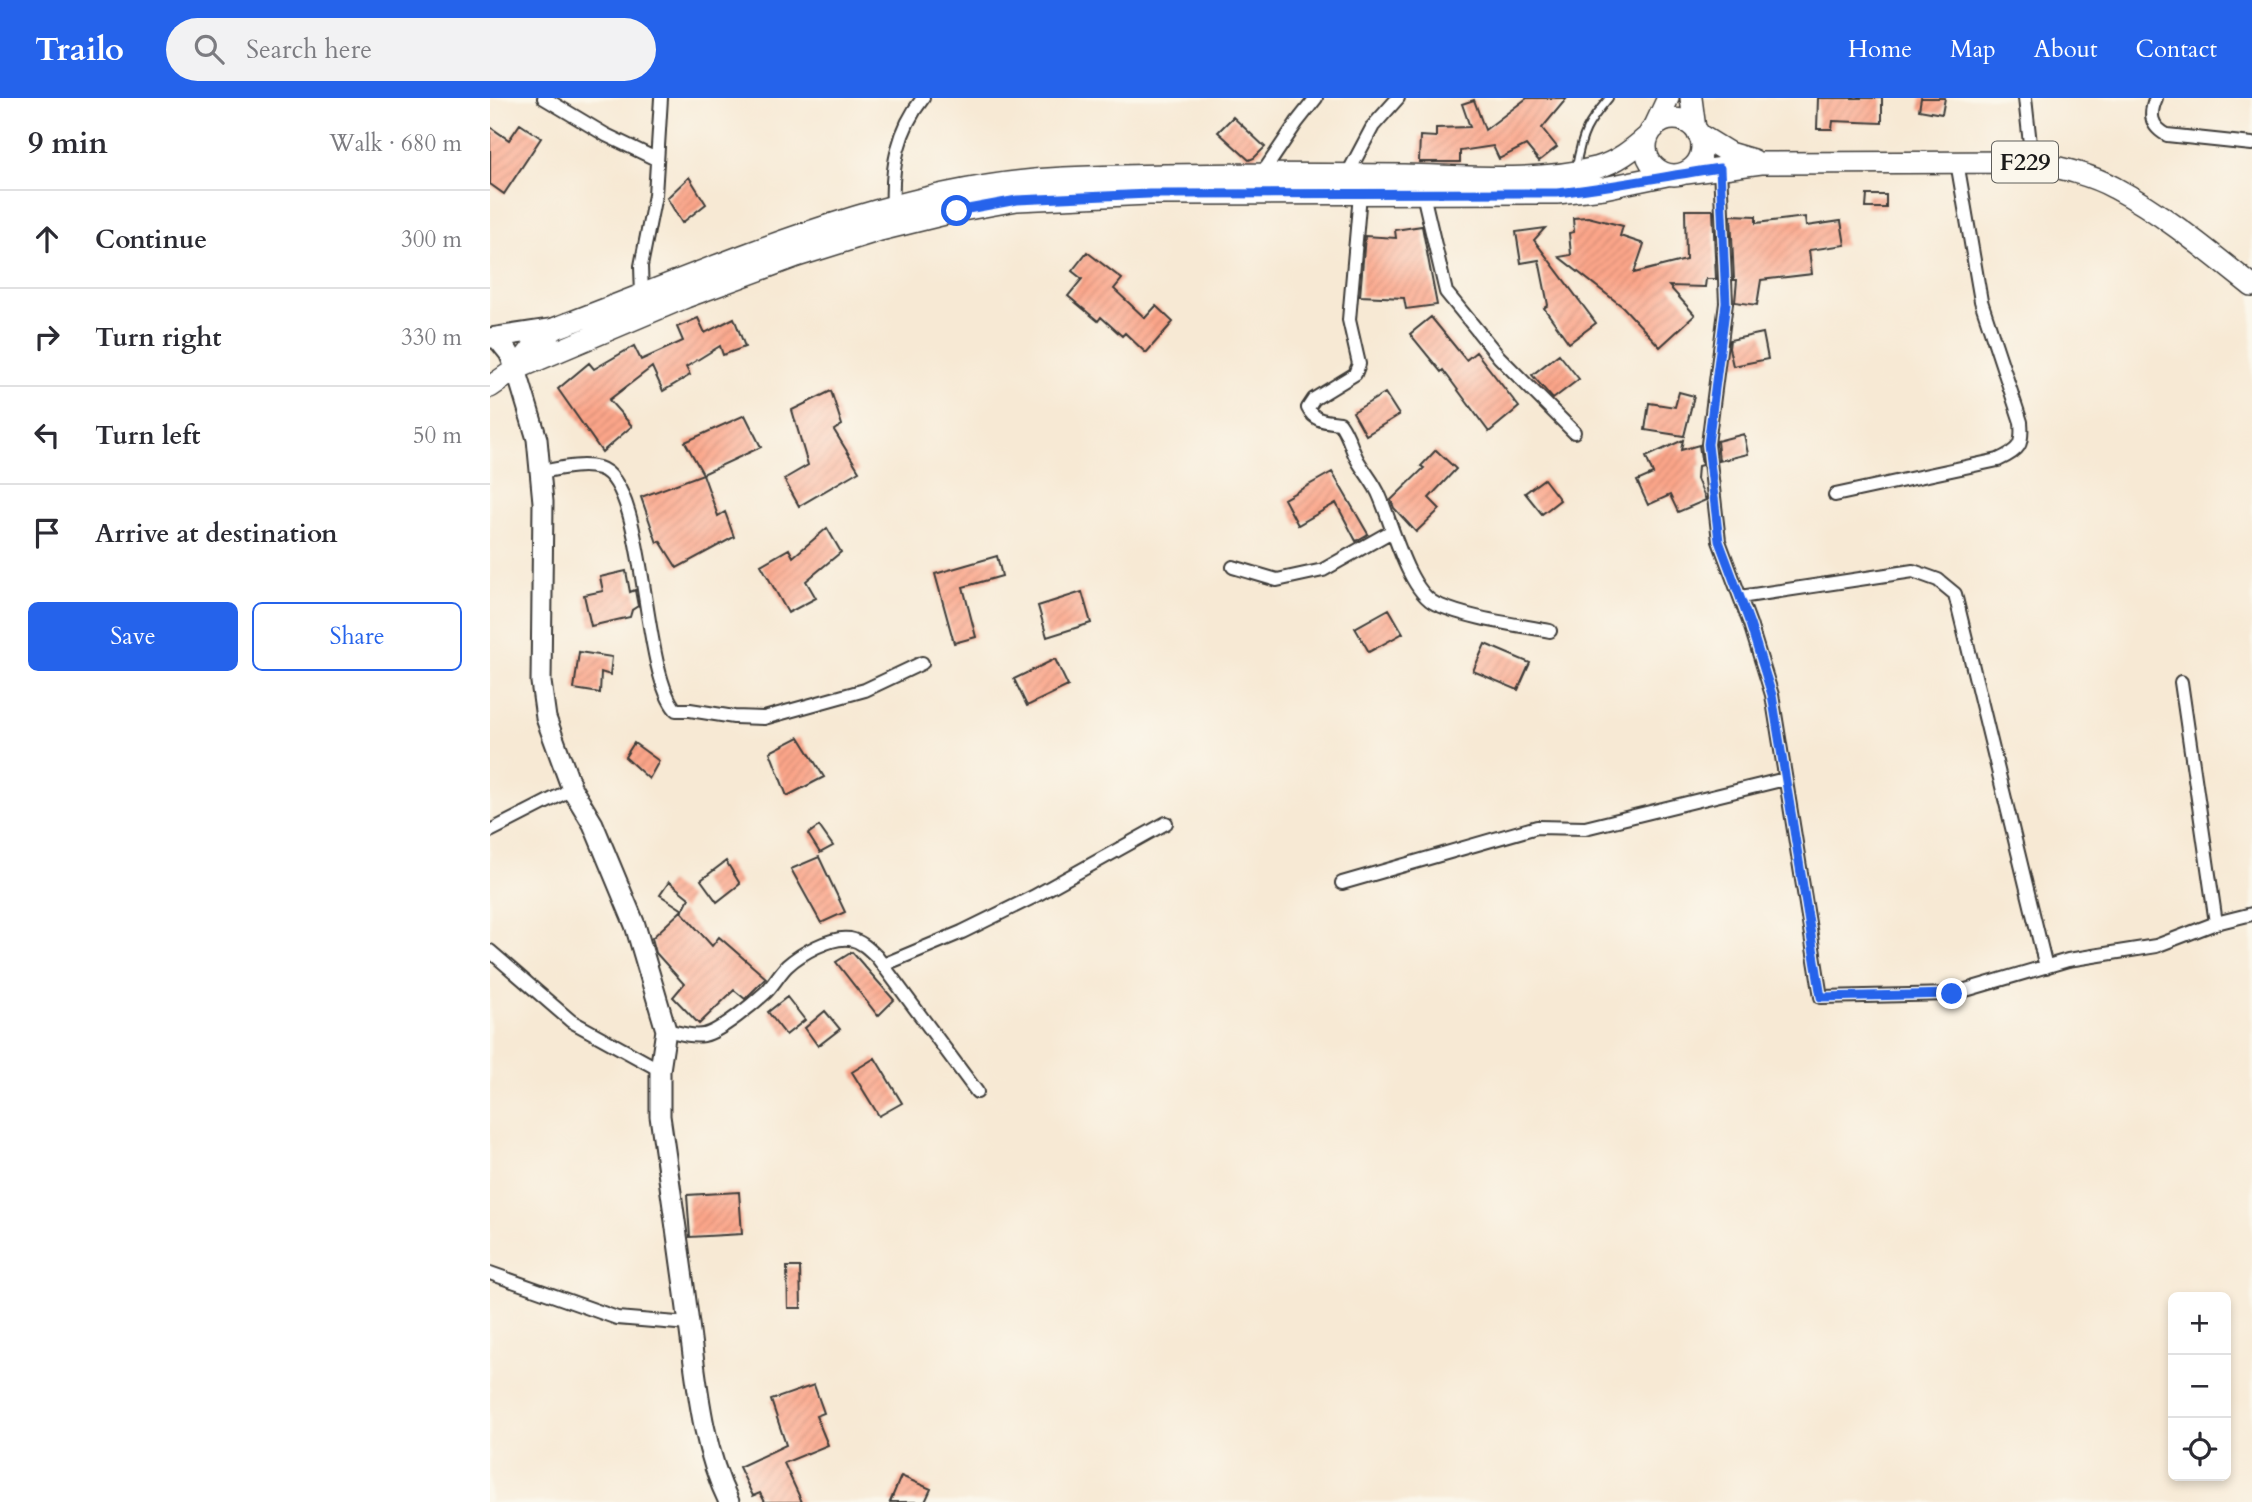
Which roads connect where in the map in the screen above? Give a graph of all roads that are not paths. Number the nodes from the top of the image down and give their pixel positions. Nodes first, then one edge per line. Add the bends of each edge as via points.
1 (544, 98) edge
2 (661, 98) edge
3 (923, 98) edge
4 (1316, 98) edge
5 (1398, 98) edge
6 (1609, 98) edge
7 (1668, 98) edge
8 (1691, 98) edge
9 (2025, 98) edge
10 (2156, 98) edge
11 (1651, 132) junction
12 (1697, 132) junction
13 (2252, 144) edge
14 (656, 159) junction
15 (1957, 162) junction
16 (2032, 162) junction
17 (1761, 163) junction
18 (1720, 168) junction
19 (1575, 172) junction
20 (1262, 174) junction
21 (1676, 174) junction
22 (1347, 175) junction
23 (1360, 194) junction
24 (1423, 194) junction
25 (893, 206) junction
26 (2252, 286) edge
27 (642, 296) junction
28 (556, 328) junction
29 (494, 338) edge
30 (516, 369) junction
31 (490, 387) edge
32 (1573, 432) dead end
33 (540, 472) junction
34 (1835, 495) dead end
35 (1392, 531) junction
36 (1233, 567) dead end
37 (1740, 597) junction
38 (1550, 631) dead end
39 (922, 663) dead end
40 (2181, 682) dead end
41 (1785, 779) junction
42 (572, 789) junction
43 (1166, 823) dead end
44 (490, 831) edge
45 (1342, 883) dead end
46 (2252, 914) edge
47 (2216, 923) junction
48 (490, 951) edge
49 (883, 965) junction
50 (2046, 967) junction
51 (666, 1030) junction
52 (660, 1070) junction
53 (977, 1092) dead end
54 (490, 1273) edge
55 (689, 1324) junction
56 (729, 1502) edge

1 - 14 street
2 - 14 street
3 - 25 street via 901,135 892,177
4 - 20 street
5 - 22 street via 1373,126
6 - 19 lane via 1581,138
7 - 11 main road
8 - 12 main road
9 - 16 street
10 - 13 street via 2152,121 2167,135
11 - 12 main road via 1675,119
11 - 19 main road via 1616,161
11 - 21 main road via 1647,155 1658,171
12 - 17 main road, F229 via 1729,153
12 - 21 main road via 1699,160
14 - 27 street via 655,195 641,266
15 - 16 main road, F229
15 - 17 main road, F229
15 - 34 street via 1981,302 2021,422 2022,440 2014,453 1998,460
16 - 26 main road, F229 via 2114,187 2175,226
17 - 18 main road, F229
18 - 21 main road, F229
18 - 37 street via 1726,303 1708,444 1719,541
19 - 22 main road via 1548,176
20 - 22 main road
20 - 25 main road via 1061,178 941,192
21 - 24 main road via 1557,193
23 - 24 main road
23 - 30 main road via 1077,197 1017,200 957,211 797,256
23 - 35 street via 1349,320 1359,364 1355,374 1314,399 1308,408 1320,421 1340,423 1349,435 1356,458 1380,495
24 - 32 street via 1446,292 1499,357
25 - 27 main road via 810,232
27 - 28 main road
28 - 29 street
28 - 30 main road via 538,341
29 - 30 street via 509,353
30 - 31 main road
30 - 33 street via 537,439
33 - 39 street via 600,468 620,487 633,529 656,656 669,703 676,710 764,719 865,690
33 - 42 street via 544,538 541,682 546,718
35 - 36 street via 1323,570 1277,580
35 - 38 street via 1421,591 1434,603
37 - 41 street via 1772,695
37 - 50 street via 1913,571 1938,580 1955,594
40 - 47 street
41 - 45 street via 1593,826 1537,827
41 - 50 street via 1821,997 1952,994
42 - 44 street
42 - 51 street via 593,824 635,925
43 - 49 street via 1033,897
46 - 47 street
47 - 50 street via 2156,946
48 - 52 street via 572,1021
49 - 51 street via 862,943 848,938 824,943 784,968 767,991 722,1026 689,1036
49 - 53 street
51 - 52 street
52 - 55 street via 660,1116
54 - 55 street via 618,1318
55 - 56 street via 704,1425

